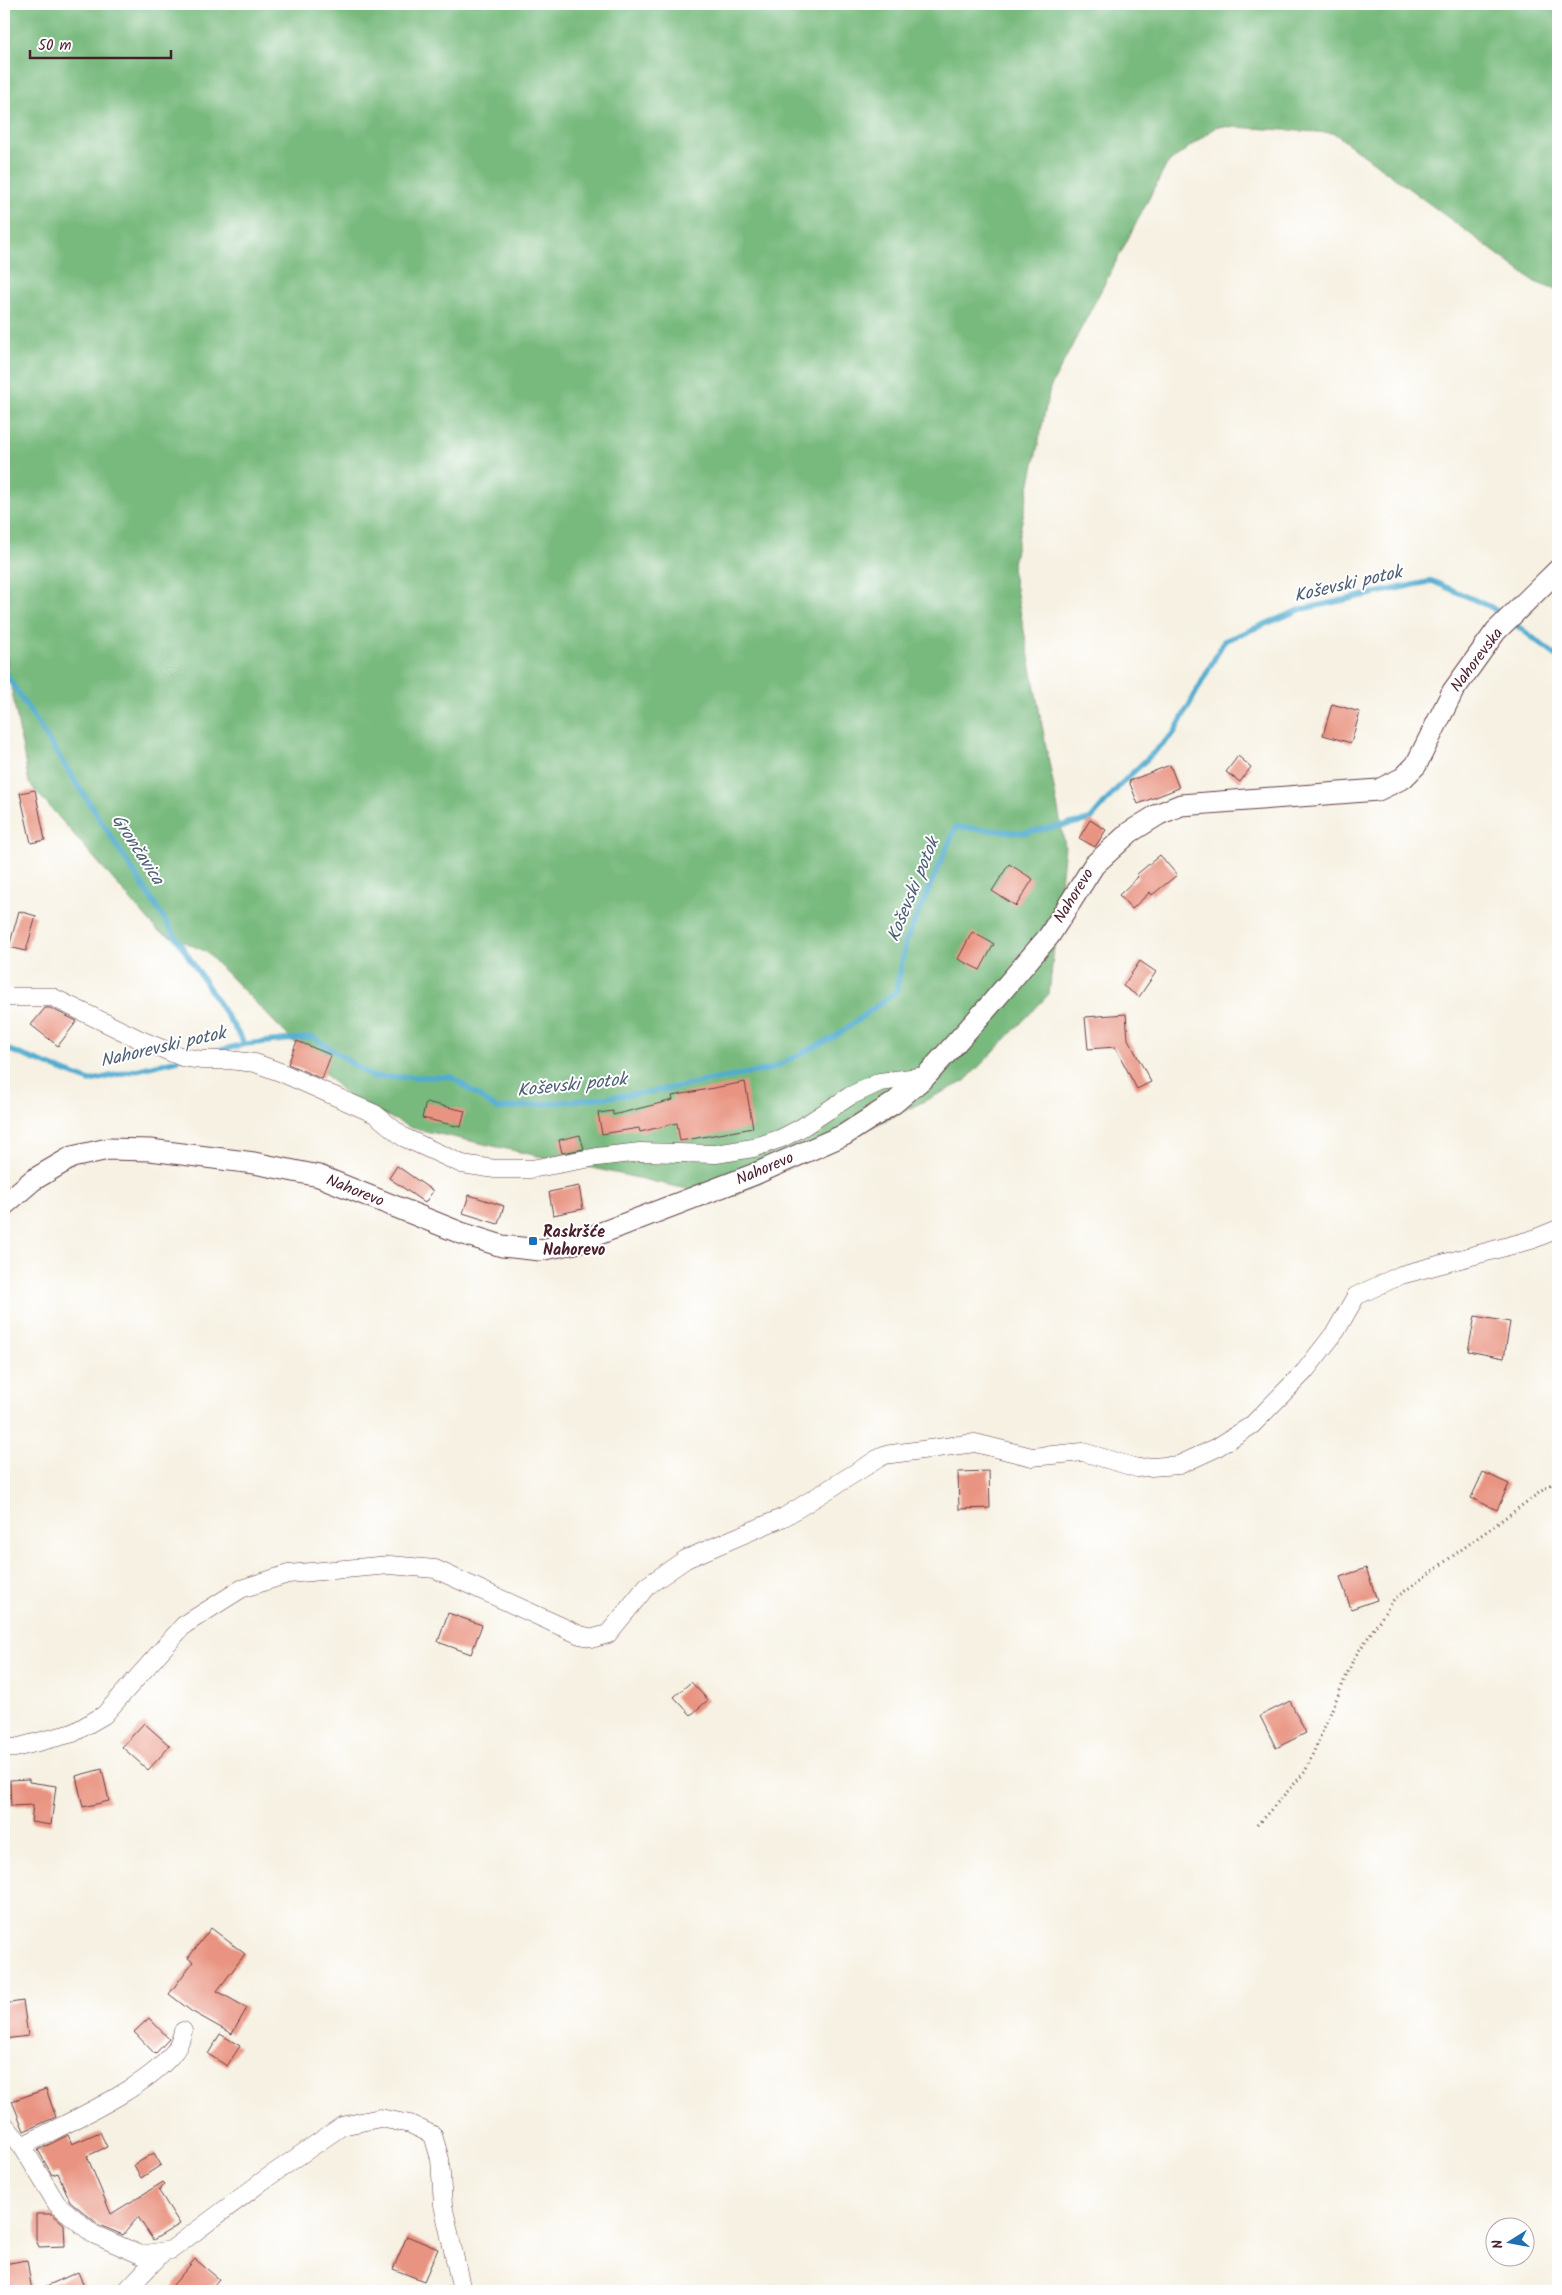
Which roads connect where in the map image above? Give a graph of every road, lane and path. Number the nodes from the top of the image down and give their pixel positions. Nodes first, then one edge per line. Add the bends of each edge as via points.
1 (1558, 570) edge
2 (1416, 765) joint
3 (4, 997) edge
4 (926, 1076) junction
5 (4, 1205) edge
6 (1558, 1228) edge
7 (1558, 1479) edge
8 (4, 1748) edge
9 (1257, 1825) dead end
10 (184, 2031) dead end
11 (4, 2124) edge
12 (22, 2146) junction
13 (164, 2252) junction
14 (126, 2291) edge
15 (462, 2291) edge

1 - 2 street, Nahorevska via 1499,628 1453,691
2 - 4 street, Nahorevo via 1403,778 1378,790 1182,805 1159,814 1137,828 1094,865 1049,936
3 - 4 street via 52,996 182,1057 255,1063 375,1114 403,1137 462,1164 495,1169 531,1169 640,1152 716,1154 753,1148 782,1138 850,1096 880,1082
4 - 5 street, Nahorevo via 894,1103 844,1135 755,1174 584,1239 540,1250 502,1246 461,1234 319,1176 254,1163 150,1150 108,1149 72,1157 33,1180
6 - 8 street via 1531,1240 1401,1275 1356,1296 1336,1331 1305,1371 1252,1425 1216,1448 1179,1465 1137,1468 1083,1452 1032,1457 974,1443 884,1455 784,1517 686,1560 646,1586 608,1634 594,1638 435,1569 390,1565 288,1574 241,1589 184,1625 104,1715 73,1733
7 - 9 path via 1394,1599 1354,1658 1305,1772
10 - 12 street via 175,2051 157,2070 100,2105
11 - 12 street
12 - 13 street via 57,2204 93,2234 141,2255
13 - 14 street
13 - 15 street via 342,2126 380,2118 410,2124 432,2135 440,2159 443,2205

